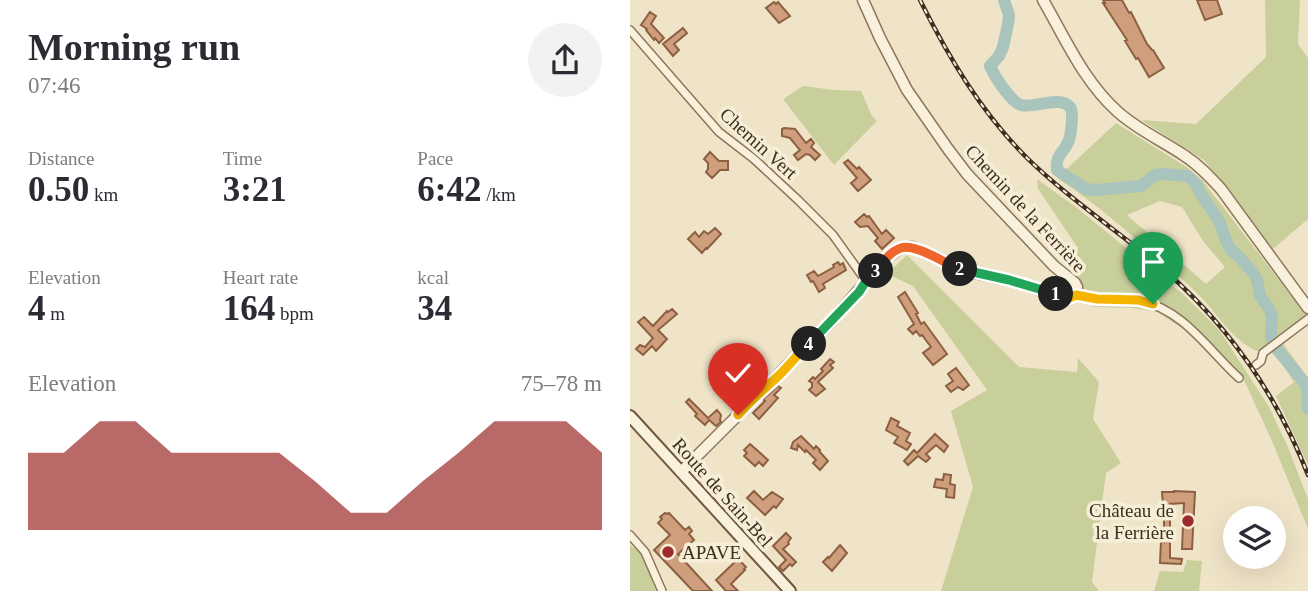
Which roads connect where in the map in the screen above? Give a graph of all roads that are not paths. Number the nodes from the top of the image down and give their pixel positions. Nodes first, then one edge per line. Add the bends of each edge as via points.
1 (863, 0) edge
2 (1043, 0) edge
3 (630, 30) edge
4 (866, 281) junction
5 (1076, 295) junction
6 (1308, 308) edge
7 (1308, 319) edge
8 (1256, 365) dead end
9 (1240, 377) dead end
10 (632, 423) edge
11 (681, 472) junction
12 (630, 535) edge
13 (662, 591) edge
14 (790, 591) edge

1 - 5 street, Chemin de la Ferrière via 907,90 948,149 1054,266 1075,283
2 - 6 street via 1096,89 1128,121 1208,174
3 - 4 street, Chemin Vert via 719,132 833,235
4 - 5 street via 893,252 907,247 969,272 1063,297
4 - 11 street
5 - 9 street via 1153,304 1181,321
7 - 8 street via 1263,353
10 - 11 main road, Route de Sain-Bel
11 - 14 main road, Route de Sain-Bel
12 - 13 street via 645,552

